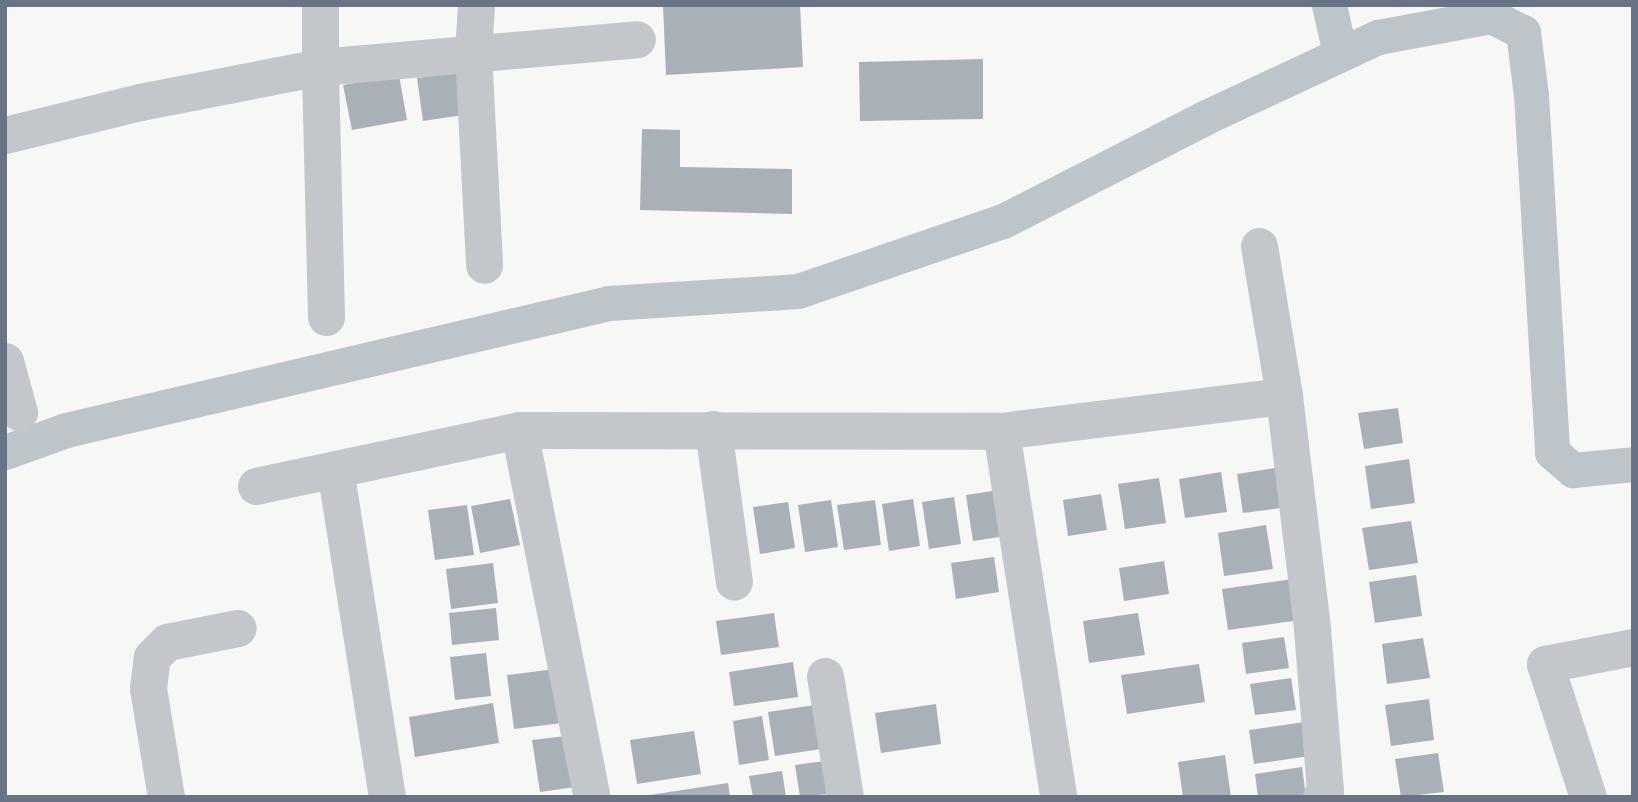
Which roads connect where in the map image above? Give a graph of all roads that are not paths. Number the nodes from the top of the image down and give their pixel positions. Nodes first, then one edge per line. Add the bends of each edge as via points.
1 (320, 5) edge
2 (476, 5) edge
3 (637, 39) dead end
4 (473, 54) junction
5 (320, 67) junction
6 (5, 135) edge
7 (1259, 246) dead end
8 (484, 265) dead end
9 (326, 317) dead end
10 (5, 361) edge
11 (1284, 396) junction
12 (19, 412) dead end
13 (713, 429) junction
14 (519, 430) junction
15 (1001, 431) junction
16 (335, 470) junction
17 (256, 486) dead end
18 (734, 582) dead end
19 (238, 628) dead end
20 (1633, 647) edge
21 (825, 676) dead end
22 (166, 797) edge
23 (387, 797) edge
24 (592, 797) edge
25 (845, 797) edge
26 (1058, 797) edge
27 (1321, 797) edge
28 (1588, 797) edge

1 - 5 street
2 - 4 street
3 - 4 street
4 - 5 street
4 - 8 street
5 - 6 street via 140,102
5 - 9 street
7 - 11 street
10 - 12 street
11 - 15 street
11 - 27 street via 1312,629 1325,790
13 - 14 street
13 - 15 street
13 - 18 street
14 - 16 street
14 - 24 street
15 - 26 street
16 - 17 street
16 - 23 street
19 - 22 street via 167,642 152,657 148,688
20 - 28 street via 1545,664
21 - 25 street

